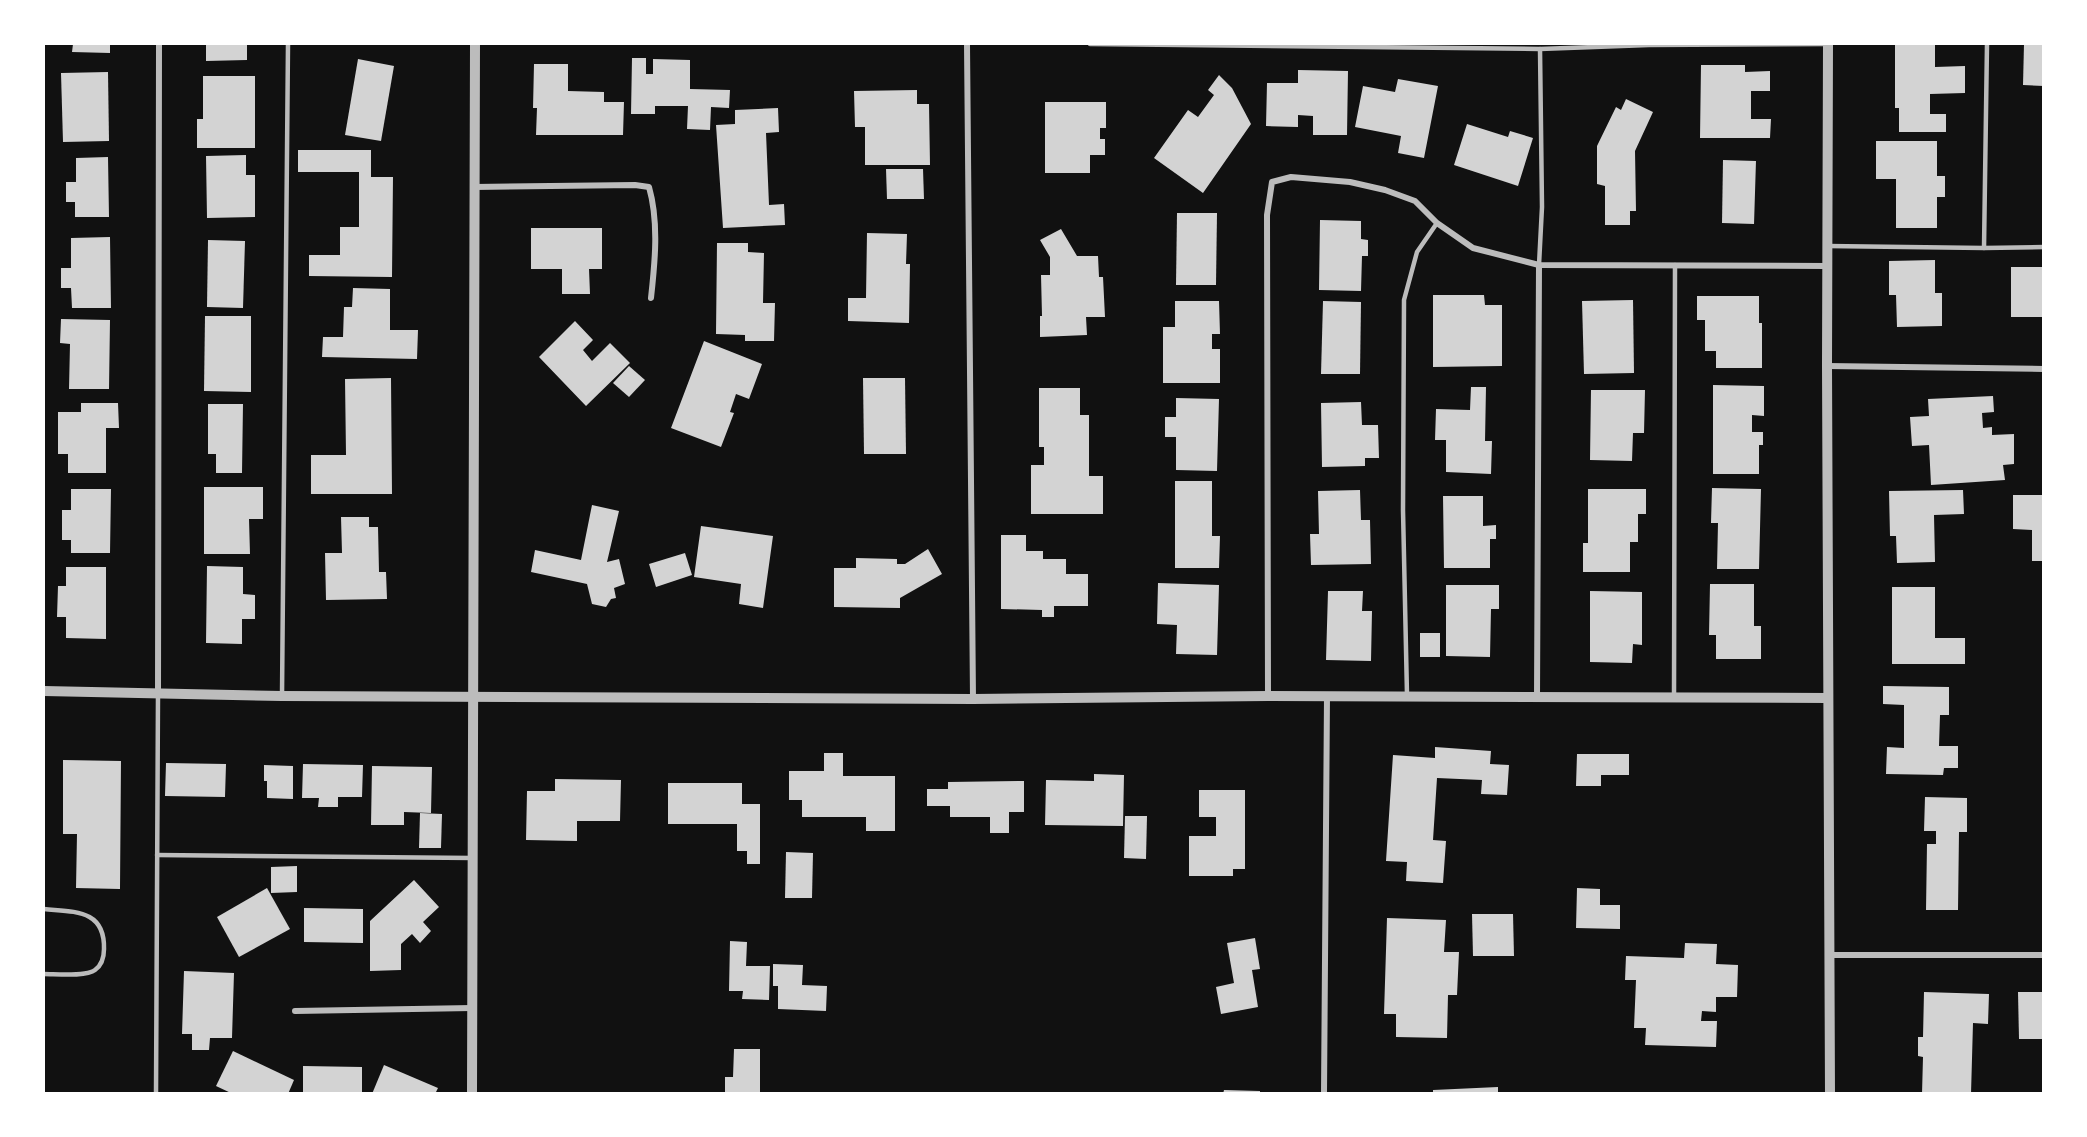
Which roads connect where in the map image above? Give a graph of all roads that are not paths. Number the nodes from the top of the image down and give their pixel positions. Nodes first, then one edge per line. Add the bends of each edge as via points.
1 (159, 44) edge
2 (288, 44) edge
3 (475, 44) edge
4 (967, 44) edge
5 (1090, 44) edge
6 (1649, 44) edge
7 (1828, 44) edge
8 (1987, 44) edge
9 (1540, 49) junction
10 (474, 187) junction
11 (1437, 223) junction
12 (1827, 246) junction
13 (2043, 247) edge
14 (1984, 248) junction
15 (1539, 265) junction
16 (1675, 265) junction
17 (1827, 266) junction
18 (651, 298) dead end
19 (1827, 366) junction
20 (2043, 369) edge
21 (44, 691) edge
22 (158, 692) junction
23 (282, 696) junction
24 (474, 696) junction
25 (1268, 696) junction
26 (1327, 696) junction
27 (1407, 696) junction
28 (1537, 697) junction
29 (1674, 697) junction
30 (1828, 698) junction
31 (973, 699) junction
32 (157, 855) junction
33 (473, 858) junction
34 (44, 909) edge
35 (1830, 955) junction
36 (2043, 956) edge
37 (44, 974) edge
38 (472, 1008) junction
39 (295, 1011) dead end
40 (156, 1094) edge
41 (472, 1094) edge
42 (1324, 1094) edge
43 (1830, 1094) edge

1 - 22 street
2 - 23 lane
3 - 10 street
4 - 31 street
5 - 9 lane
6 - 7 lane
6 - 9 lane
7 - 12 street
8 - 14 lane
9 - 15 lane
10 - 18 street via 649,188 654,253
10 - 24 street
11 - 15 street via 1473,248
11 - 25 street via 1415,201 1385,190 1350,182 1291,177 1272,182 1267,215
11 - 27 lane via 1417,252 1404,300
12 - 14 lane
12 - 17 street
13 - 14 lane
15 - 16 street
15 - 28 street
16 - 17 street
16 - 29 lane
17 - 19 street
19 - 20 street
19 - 30 street
21 - 22 street
22 - 23 street
22 - 32 lane
23 - 24 street
24 - 31 street
24 - 33 street
25 - 26 street
25 - 31 street
26 - 27 street
26 - 42 street
27 - 28 street
28 - 29 street
29 - 30 street
30 - 35 street
32 - 33 lane
32 - 40 lane
33 - 38 street
34 - 37 lane via 93,918 102,928 104,947 103,962 96,970
35 - 36 street
35 - 43 street
38 - 39 street
38 - 41 street

